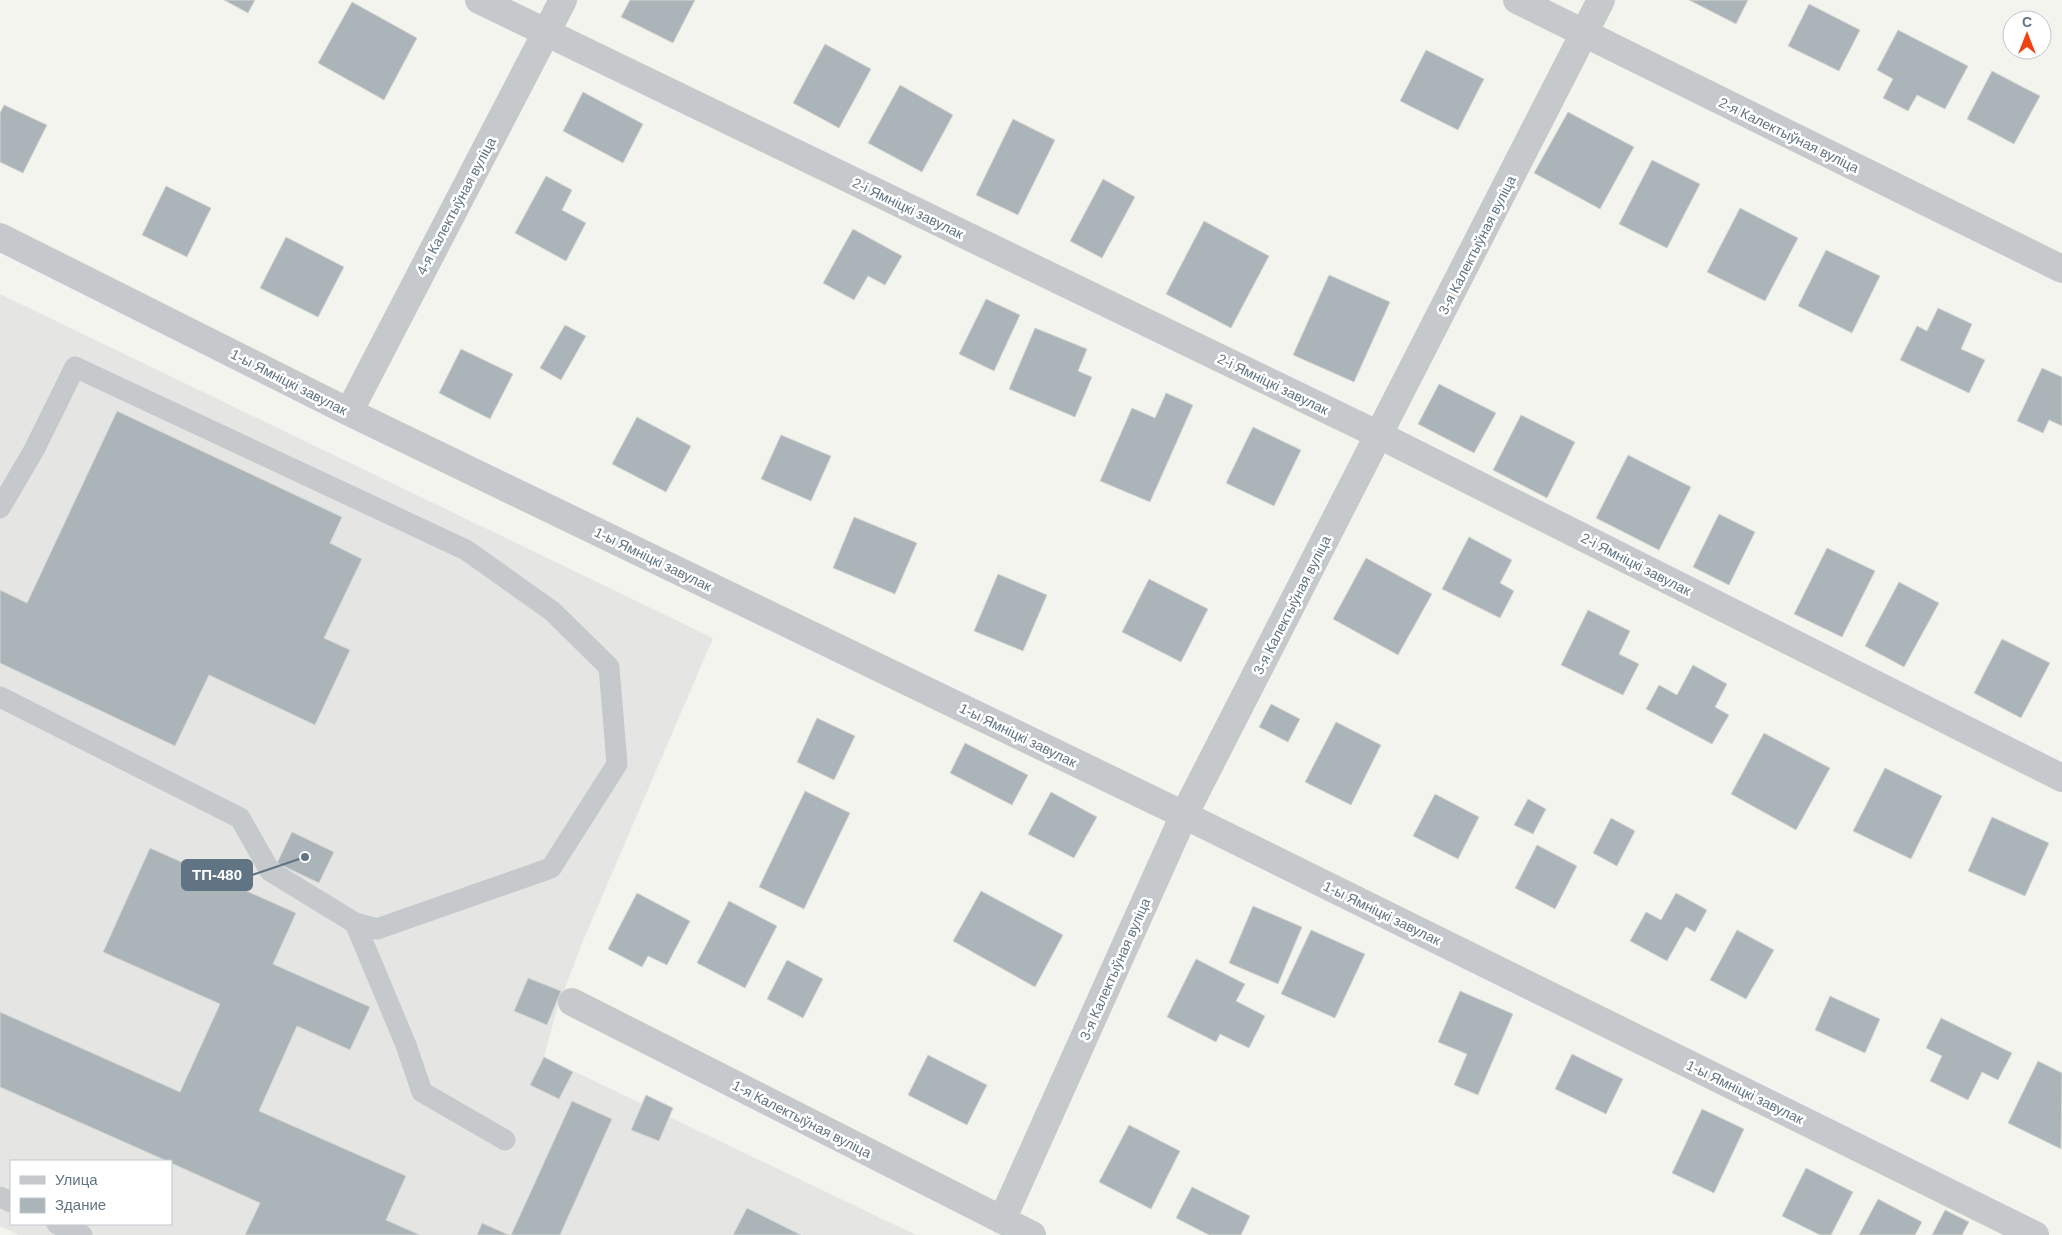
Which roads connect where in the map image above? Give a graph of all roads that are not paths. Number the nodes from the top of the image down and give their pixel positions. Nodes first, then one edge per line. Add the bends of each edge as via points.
1 (479, 0) edge
2 (563, 0) edge
3 (1517, 0) edge
4 (1601, 0) edge
5 (547, 33) junction
6 (1585, 34) junction
7 (0, 237) edge
8 (2062, 268) edge
9 (349, 412) junction
10 (1379, 435) junction
11 (0, 508) edge
12 (0, 697) edge
13 (2062, 778) edge
14 (1184, 815) junction
15 (354, 923) junction
16 (572, 1002) dead end
17 (505, 1140) dead end
18 (1002, 1220) junction
19 (59, 1225) edge
20 (82, 1235) edge
21 (1032, 1235) edge
22 (2035, 1235) edge

1 - 5 street, 2-і Ямніцкі завулак
2 - 5 street, 4-я Калектыўная вуліца
3 - 6 street, 2-я Калектыўная вуліца
4 - 6 street, 3-я Калектыўная вуліца
5 - 9 street, 4-я Калектыўная вуліца
5 - 10 street, 2-і Ямніцкі завулак
6 - 8 street, 2-я Калектыўная вуліца
6 - 10 street, 3-я Калектыўная вуліца
7 - 9 street, 1-ы Ямніцкі завулак
9 - 14 street, 1-ы Ямніцкі завулак
10 - 13 street, 2-і Ямніцкі завулак
10 - 14 street, 3-я Калектыўная вуліца
11 - 15 lane via 34,450 75,367 466,550 552,611 609,667 617,764 551,868 377,929
12 - 15 lane via 240,818 270,871
14 - 18 street, 3-я Калектыўная вуліца
14 - 22 street, 1-ы Ямніцкі завулак
15 - 17 lane via 406,1045 422,1092
16 - 18 street, 1-я Калектыўная вуліца
18 - 21 street, 1-я Калектыўная вуліца
19 - 20 lane

